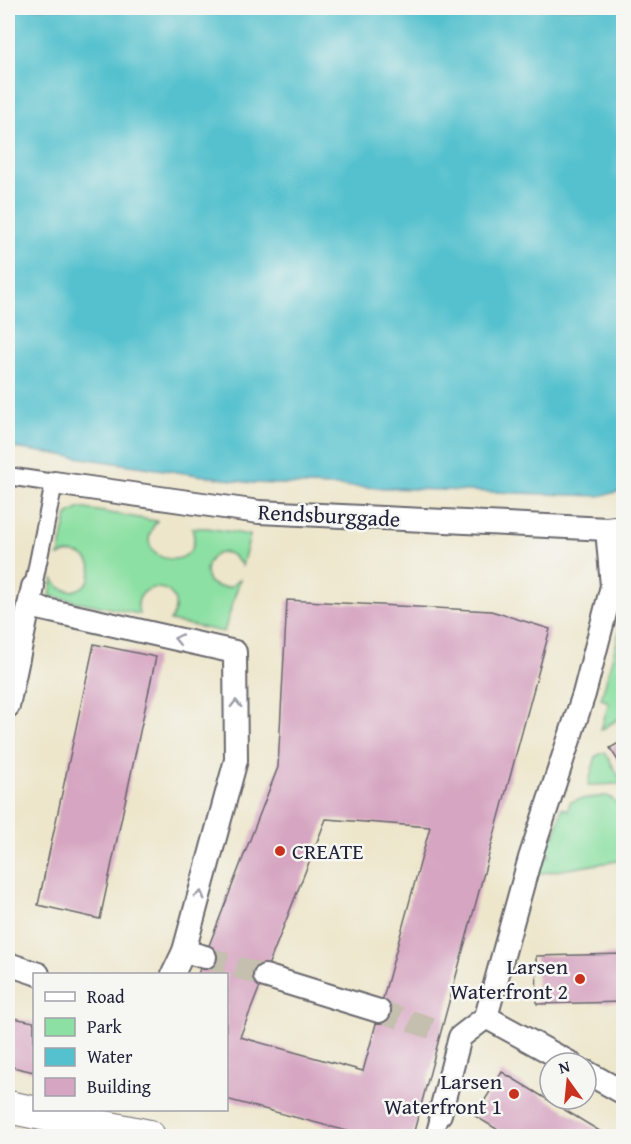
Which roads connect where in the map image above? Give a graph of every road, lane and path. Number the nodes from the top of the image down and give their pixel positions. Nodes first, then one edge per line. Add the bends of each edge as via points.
1 (8, 476) edge
2 (54, 483) junction
3 (615, 528) edge
4 (31, 597) junction
5 (14, 639) edge
6 (8, 706) edge
7 (8, 964) edge
8 (33, 973) edge
9 (176, 973) edge
10 (265, 976) tunnel mouth
11 (379, 1011) tunnel mouth
12 (486, 1017) junction
13 (548, 1051) edge
14 (598, 1078) edge
15 (624, 1092) edge
16 (8, 1107) edge
17 (440, 1114) joint
18 (150, 1137) edge
19 (434, 1137) edge

1 - 2 street, Rendsburggade
2 - 3 street, Rendsburggade via 259,512
2 - 4 street
3 - 12 street, Rendsburggade via 612,586 584,694 530,858
4 - 5 street
9 -> 4 street via 194,954 236,760 235,652
5 - 6 street
7 - 8 street
10 - 11 street
12 - 13 street
12 - 17 street via 450,1034
14 - 15 street
16 - 18 main road
17 - 19 street

